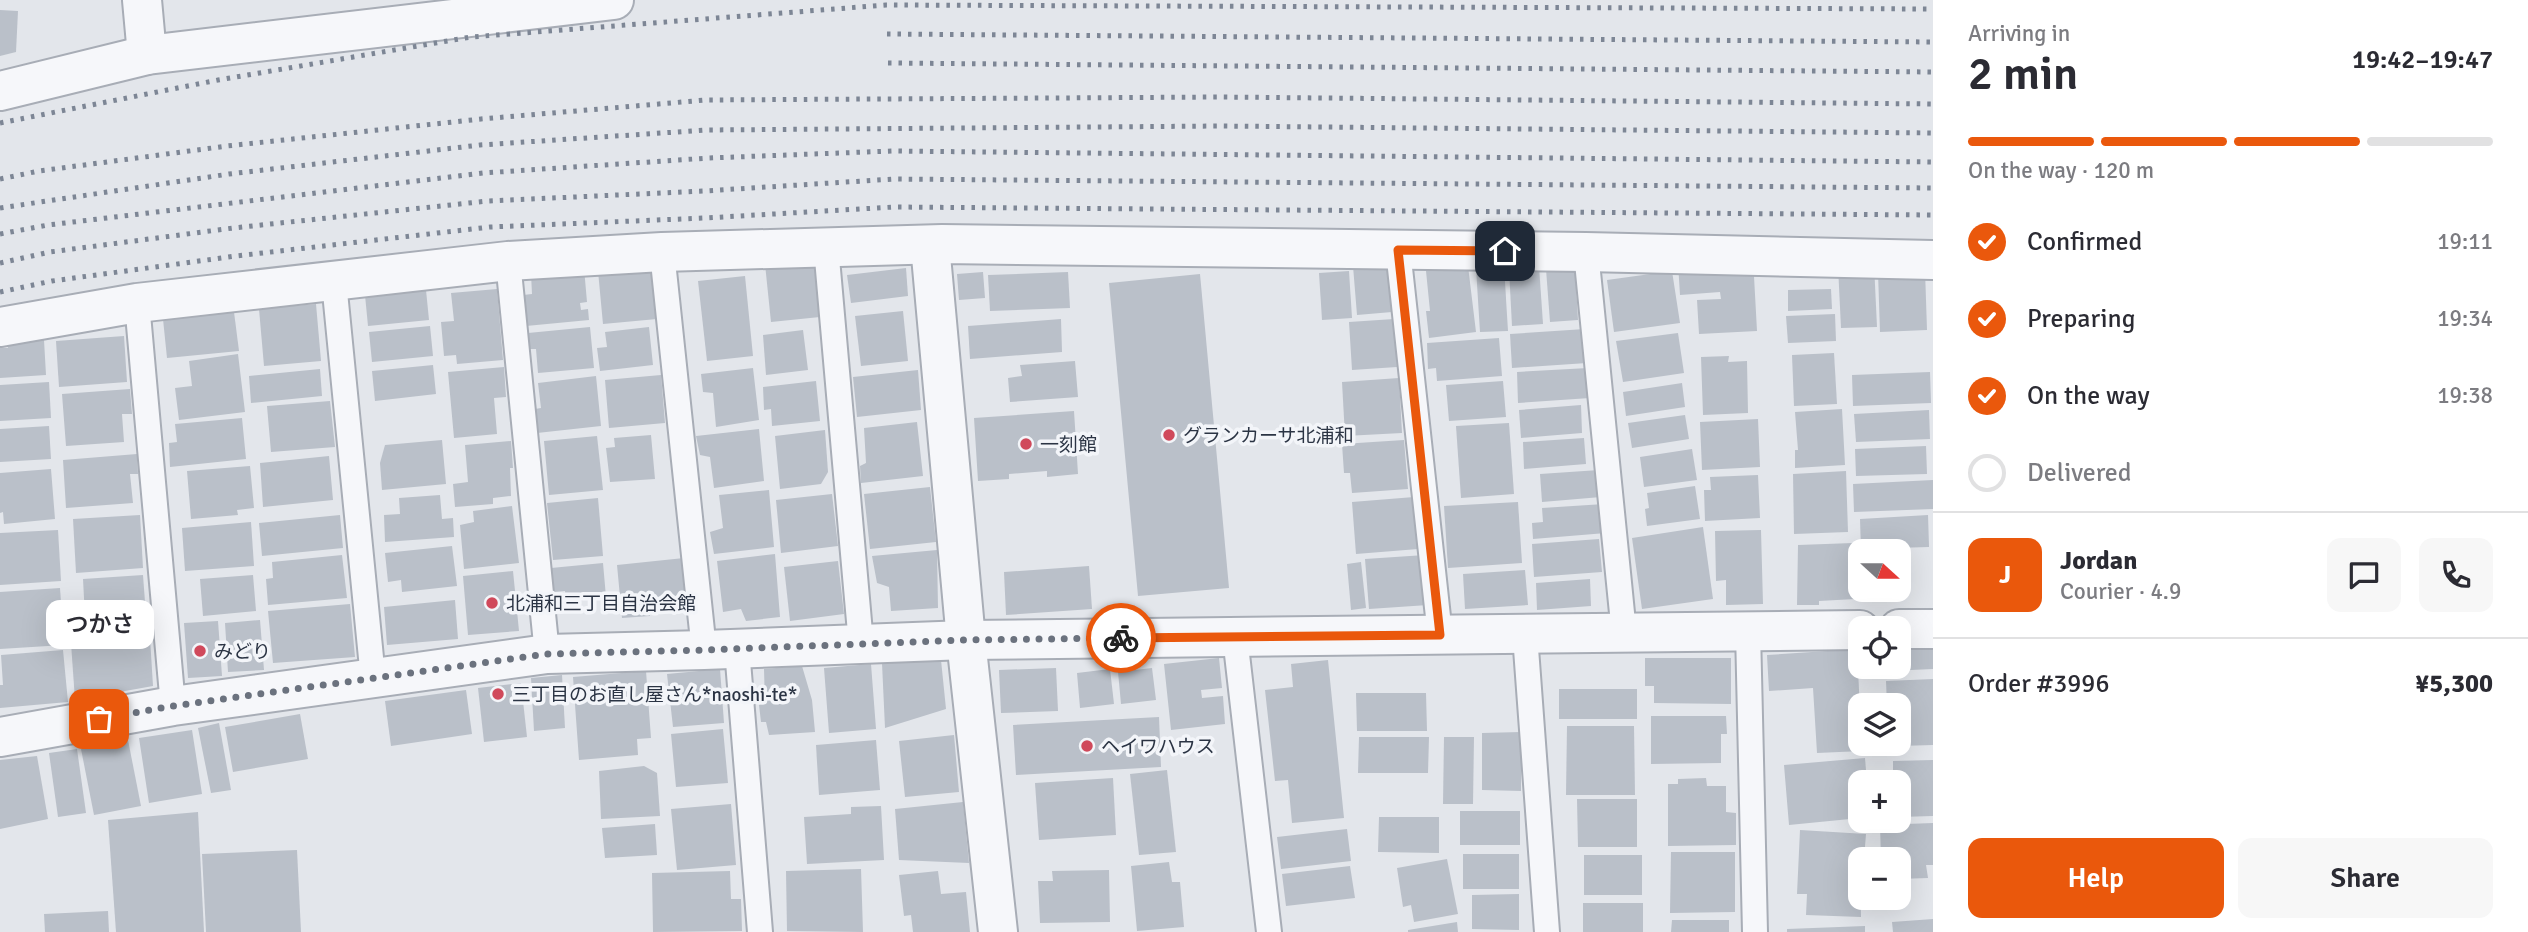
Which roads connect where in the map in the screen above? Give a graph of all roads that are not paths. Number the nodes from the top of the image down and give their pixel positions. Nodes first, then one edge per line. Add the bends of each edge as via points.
1 (142, 0) edge
2 (614, 0) edge
3 (147, 55) junction
4 (0, 91) edge
5 (930, 244) junction
6 (826, 247) junction
7 (1398, 250) junction
8 (662, 252) junction
9 (1586, 252) junction
10 (1933, 260) edge
11 (508, 261) junction
12 (334, 282) junction
13 (137, 303) junction
14 (0, 327) edge
15 (1933, 628) edge
16 (1911, 629) edge
17 (1848, 630) edge
18 (1748, 631) junction
19 (1624, 633) junction
20 (1440, 635) junction
21 (1525, 635) junction
22 (1235, 637) junction
23 (966, 640) junction
24 (861, 644) junction
25 (720, 650) junction
26 (547, 654) junction
27 (373, 678) junction
28 (173, 706) junction
29 (0, 737) edge
30 (761, 932) edge
31 (998, 932) edge
32 (1269, 932) edge
33 (1547, 932) edge
34 (1755, 932) edge

1 - 3 street
2 - 3 street
3 - 4 street
5 - 6 street
5 - 7 street
5 - 23 street
6 - 8 street
6 - 24 lane
7 - 9 street
7 - 20 lane
8 - 11 street
8 - 25 lane
9 - 10 street
9 - 19 lane
11 - 12 street
11 - 26 lane
12 - 13 street
12 - 27 lane
13 - 14 street
13 - 28 lane
15 - 16 street
17 - 18 street
18 - 19 street
18 - 34 lane
19 - 21 street
20 - 21 street
20 - 22 street
21 - 33 lane
22 - 23 street
22 - 32 lane
23 - 24 street
23 - 31 street
24 - 25 street
25 - 26 street
25 - 30 lane
26 - 27 street
27 - 28 street
28 - 29 street

